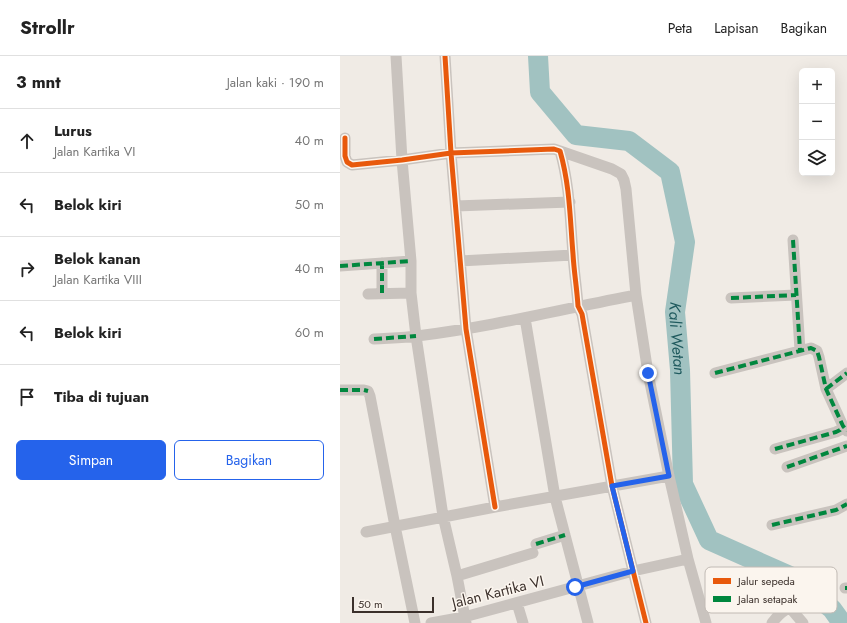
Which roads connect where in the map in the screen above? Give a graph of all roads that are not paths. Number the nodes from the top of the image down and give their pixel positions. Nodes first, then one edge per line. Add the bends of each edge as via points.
1 (396, 56) edge
2 (445, 56) edge
3 (345, 138) dead end
4 (560, 151) junction
5 (451, 153) junction
6 (402, 160) junction
7 (570, 202) junction
8 (456, 206) junction
9 (793, 240) dead end
10 (573, 255) junction
11 (411, 261) junction
12 (460, 261) junction
13 (382, 263) junction
14 (340, 266) edge
15 (382, 293) junction
16 (411, 293) junction
17 (368, 294) dead end
18 (636, 295) junction
19 (796, 295) junction
20 (732, 298) dead end
21 (578, 306) junction
22 (525, 318) junction
23 (466, 329) junction
24 (416, 336) junction
25 (374, 339) dead end
26 (800, 350) junction
27 (715, 373) dead end
28 (847, 373) edge
29 (826, 389) junction
30 (340, 390) edge
31 (845, 428) edge
32 (847, 446) edge
33 (775, 448) dead end
34 (787, 467) dead end
35 (669, 476) junction
36 (612, 486) junction
37 (555, 496) junction
38 (847, 504) edge
39 (495, 507) junction
40 (443, 516) junction
41 (772, 525) dead end
42 (395, 526) junction
43 (366, 532) dead end
44 (565, 535) junction
45 (688, 558) junction
46 (633, 571) junction
47 (457, 576) junction
48 (578, 586) junction
49 (517, 603) junction
50 (781, 613) edge
51 (794, 613) edge
52 (465, 620) edge
53 (415, 623) edge
54 (431, 623) edge
55 (523, 623) edge
56 (588, 623) edge
57 (646, 623) edge
58 (706, 623) edge
59 (772, 623) edge
60 (803, 623) edge

1 - 6 street
2 - 5 street
3 - 6 street via 347,162 352,165
4 - 5 street via 554,149
4 - 7 street
4 - 18 street via 621,174 626,189
5 - 6 street
5 - 8 street
6 - 11 street
7 - 8 street
7 - 10 street
8 - 12 street
9 - 19 street
10 - 12 street
10 - 21 street
11 - 13 street
11 - 16 street
12 - 23 street
13 - 14 street
13 - 15 street
15 - 16 street
15 - 17 street
16 - 24 street
18 - 21 street
18 - 35 street via 648,373
19 - 20 street
19 - 26 street
21 - 22 street
21 - 36 street via 582,314
22 - 23 street
22 - 37 street
23 - 24 street
23 - 39 street
24 - 25 street
24 - 40 street
26 - 27 street
26 - 29 street via 810,348 817,351
28 - 29 street
29 - 31 street
30 - 42 street via 364,390 370,396
31 - 33 street
32 - 34 street
35 - 36 street
35 - 45 street
36 - 37 street
36 - 46 street
37 - 39 street
37 - 44 street
38 - 41 street via 836,510
39 - 40 street
40 - 42 street
40 - 47 street
42 - 43 street
42 - 53 street
44 - 47 street via 534,549
44 - 48 street
45 - 46 street, Jalan Kartika VI
45 - 58 street
46 - 48 street, Jalan Kartika VI
46 - 57 street
47 - 52 street
48 - 49 street, Jalan Kartika VI
48 - 56 street
49 - 52 street, Jalan Kartika VI
49 - 55 street
50 - 59 street
51 - 60 street
52 - 54 street, Jalan Kartika VI

